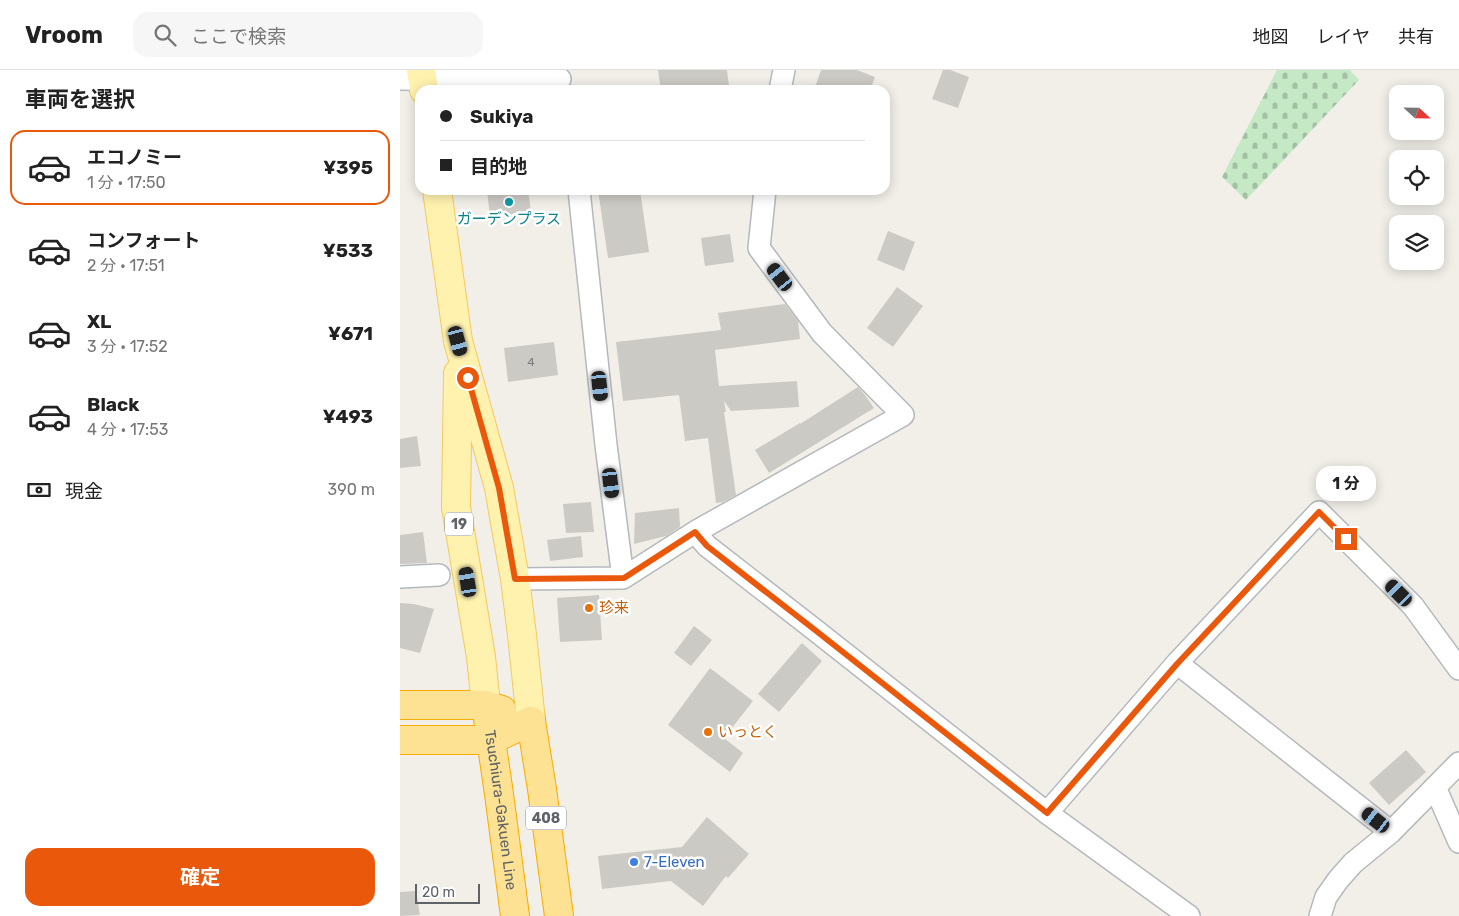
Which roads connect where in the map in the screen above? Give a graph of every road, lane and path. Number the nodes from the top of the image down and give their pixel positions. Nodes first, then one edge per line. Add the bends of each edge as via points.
1 (784, 70) edge
2 (417, 80) edge
3 (560, 80) edge
4 (781, 85) edge
5 (438, 195) edge
6 (580, 195) edge
7 (764, 195) edge
8 (458, 341) junction
9 (695, 532) junction
10 (439, 575) dead end
11 (400, 577) edge
12 (624, 578) junction
13 (515, 579) junction
14 (1177, 664) junction
15 (1459, 669) edge
16 (400, 705) edge
17 (486, 705) junction
18 (531, 721) junction
19 (400, 740) edge
20 (491, 740) junction
21 (1459, 762) edge
22 (1435, 787) junction
23 (1047, 813) junction
24 (1391, 832) junction
25 (1459, 842) edge
26 (515, 916) edge
27 (559, 916) edge
28 (1189, 916) edge
29 (1320, 916) edge

1 - 4 street
2 - 3 street
5 - 8 main road, 19
6 - 12 street via 606,445
7 - 9 street via 759,248 822,333 903,415
8 - 13 main road, 19 via 499,488
8 - 17 main road, 19 via 456,507
9 - 12 street
9 - 23 street via 707,546
10 - 11 street
12 - 13 street
13 - 18 main road, 19
14 - 15 street via 1319,512 1412,606
14 - 23 street
14 - 24 street
16 - 17 highway
17 - 18 highway
17 - 20 highway, Tsuchiura-Gakuen Line / 408
18 - 20 highway
18 - 27 highway, 408
19 - 20 highway
20 - 26 highway, Tsuchiura-Gakuen Line / 408
21 - 22 street
22 - 24 street
22 - 25 street
23 - 28 street
24 - 29 street via 1353,863 1338,880 1326,897

